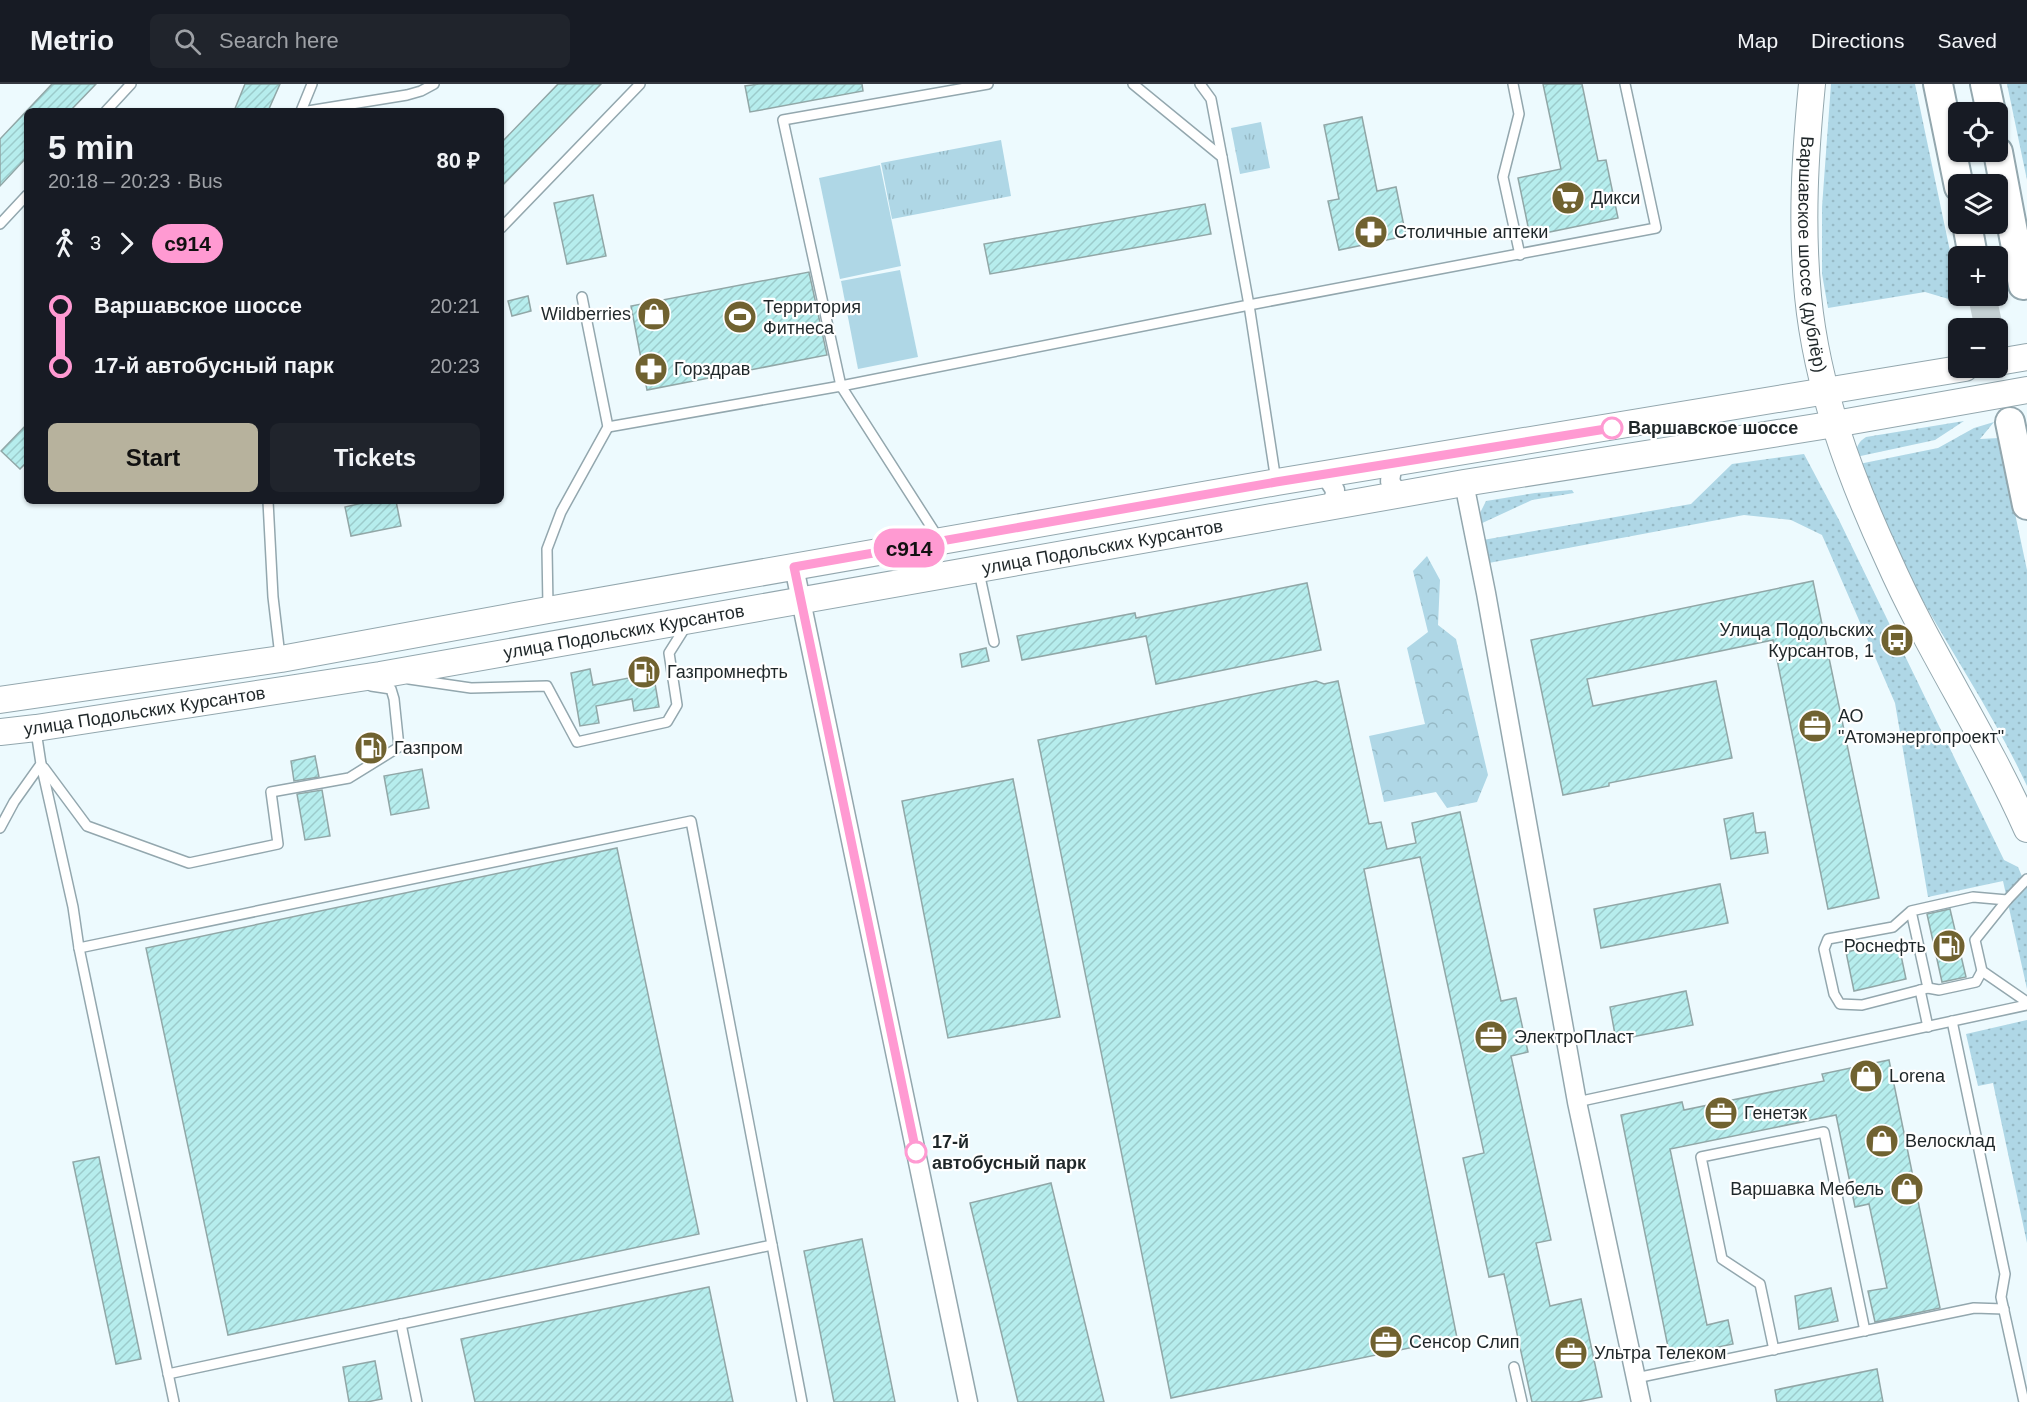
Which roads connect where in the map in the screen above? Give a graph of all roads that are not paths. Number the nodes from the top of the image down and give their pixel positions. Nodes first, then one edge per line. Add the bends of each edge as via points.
1 (131, 84) edge
2 (312, 84) edge
3 (432, 84) edge
4 (640, 84) edge
5 (988, 84) edge
6 (1133, 84) edge
7 (1200, 84) edge
8 (1513, 84) edge
9 (1625, 84) edge
10 (1812, 84) edge
11 (1938, 84) edge
12 (1985, 84) edge
13 (1989, 102) edge
14 (109, 108) edge
15 (302, 108) edge
16 (328, 108) edge
17 (1222, 157) junction
18 (2000, 162) edge
19 (1956, 174) edge
20 (24, 198) edge
21 (0, 224) edge
22 (504, 225) edge
23 (1520, 255) junction
24 (2023, 285) dead end
25 (582, 297) dead end
26 (1250, 305) junction
27 (2027, 357) edge
28 (2008, 360) edge
29 (1948, 371) edge
30 (841, 386) junction
31 (2027, 390) edge
32 (1826, 392) junction
33 (2010, 422) dead end
34 (1835, 424) junction
35 (608, 427) junction
36 (1402, 462) junction
37 (1316, 476) junction
38 (1276, 482) junction
39 (1464, 483) junction
40 (1408, 494) junction
41 (268, 504) edge
42 (2027, 505) edge
43 (1321, 509) junction
44 (941, 542) junction
45 (794, 567) junction
46 (979, 570) junction
47 (801, 601) junction
48 (548, 610) junction
49 (689, 621) junction
50 (994, 642) dead end
51 (281, 659) junction
52 (380, 675) junction
53 (342, 681) junction
54 (0, 700) edge
55 (36, 728) junction
56 (0, 732) edge
57 (41, 764) junction
58 (0, 828) edge
59 (2027, 829) edge
60 (2027, 879) edge
61 (2007, 900) junction
62 (1911, 911) junction
63 (79, 948) junction
64 (1982, 971) junction
65 (1924, 989) junction
66 (2027, 1004) edge
67 (1952, 1022) junction
68 (1928, 1027) junction
69 (1577, 1102) junction
70 (772, 1245) junction
71 (2004, 1309) junction
72 (401, 1324) junction
73 (1865, 1331) junction
74 (1774, 1350) junction
75 (1514, 1367) dead end
76 (168, 1374) junction
77 (1636, 1378) junction
78 (174, 1402) edge
79 (417, 1402) edge
80 (802, 1402) edge
81 (968, 1402) edge
82 (1522, 1402) edge
83 (1641, 1402) edge
84 (2025, 1402) edge

1 - 14 lane
2 - 15 lane
3 - 16 lane via 407,96
4 - 22 lane
5 - 30 lane via 783,120
6 - 17 lane
7 - 17 lane via 1211,99
8 - 23 lane via 1519,114 1503,177
9 - 23 lane via 1656,228
10 - 32 main road, Варшавское шоссе (дублёр) via 1804,158 1804,217 1808,297
11 - 19 main road
12 - 13 main road
17 - 26 lane
18 - 24 main road
20 - 21 lane
23 - 26 lane
25 - 35 lane
26 - 30 lane
26 - 38 lane
27 - 28 main road
29 - 32 main road, улица Подольских Курсантов
30 - 35 lane
30 - 44 lane
31 - 34 main road, улица Подольских Курсантов
32 - 34 main road, Варшавское шоссе (дублёр)
32 - 36 main road, улица Подольских Курсантов
33 - 42 main road
34 - 39 main road, улица Подольских Курсантов
34 - 59 main road via 1888,560
35 - 48 lane via 561,513 547,549
36 - 37 main road, улица Подольских Курсантов
36 - 40 street via 1392,469 1390,481 1396,491
37 - 38 main road, улица Подольских Курсантов
37 - 43 street via 1328,479 1335,490 1332,502
38 - 44 main road, улица Подольских Курсантов
39 - 40 main road, улица Подольских Курсантов
39 - 69 street
40 - 43 main road, улица Подольских Курсантов
41 - 51 lane
43 - 46 main road, улица Подольских Курсантов
44 - 45 main road, улица Подольских Курсантов
45 - 47 street
45 - 48 main road, улица Подольских Курсантов
46 - 47 main road, улица Подольских Курсантов
46 - 50 lane
47 - 49 main road, улица Подольских Курсантов
47 - 81 street
48 - 51 main road, улица Подольских Курсантов
49 - 52 main road, улица Подольских Курсантов
49 - 52 lane via 669,653 677,705 667,722 577,742 547,686 471,687
51 - 54 main road, улица Подольских Курсантов
52 - 53 main road, улица Подольских Курсантов
53 - 55 main road, улица Подольских Курсантов
53 - 57 lane via 391,689 399,747 349,778 271,792 278,844 189,863 87,826
55 - 56 main road, улица Подольских Курсантов
55 - 57 lane
57 - 58 lane
57 - 63 lane
60 - 61 lane
61 - 62 lane via 1973,897
61 - 64 lane via 1975,940
62 - 65 lane
62 - 65 lane via 1893,927 1828,939 1824,949 1840,1004 1862,1005
63 - 70 lane via 691,821
63 - 76 lane
64 - 65 lane via 1976,982 1940,990
64 - 66 lane
65 - 68 lane
66 - 67 lane
67 - 68 lane
67 - 71 lane via 2005,1274 2001,1297
68 - 69 lane
69 - 77 street
70 - 72 lane
70 - 80 lane
71 - 73 lane via 1974,1308
71 - 84 lane
72 - 76 lane
72 - 79 lane
73 - 74 lane
73 - 74 lane via 1824,1132 1701,1157 1722,1259 1760,1284
74 - 77 lane
75 - 82 lane
76 - 78 lane
77 - 83 street

